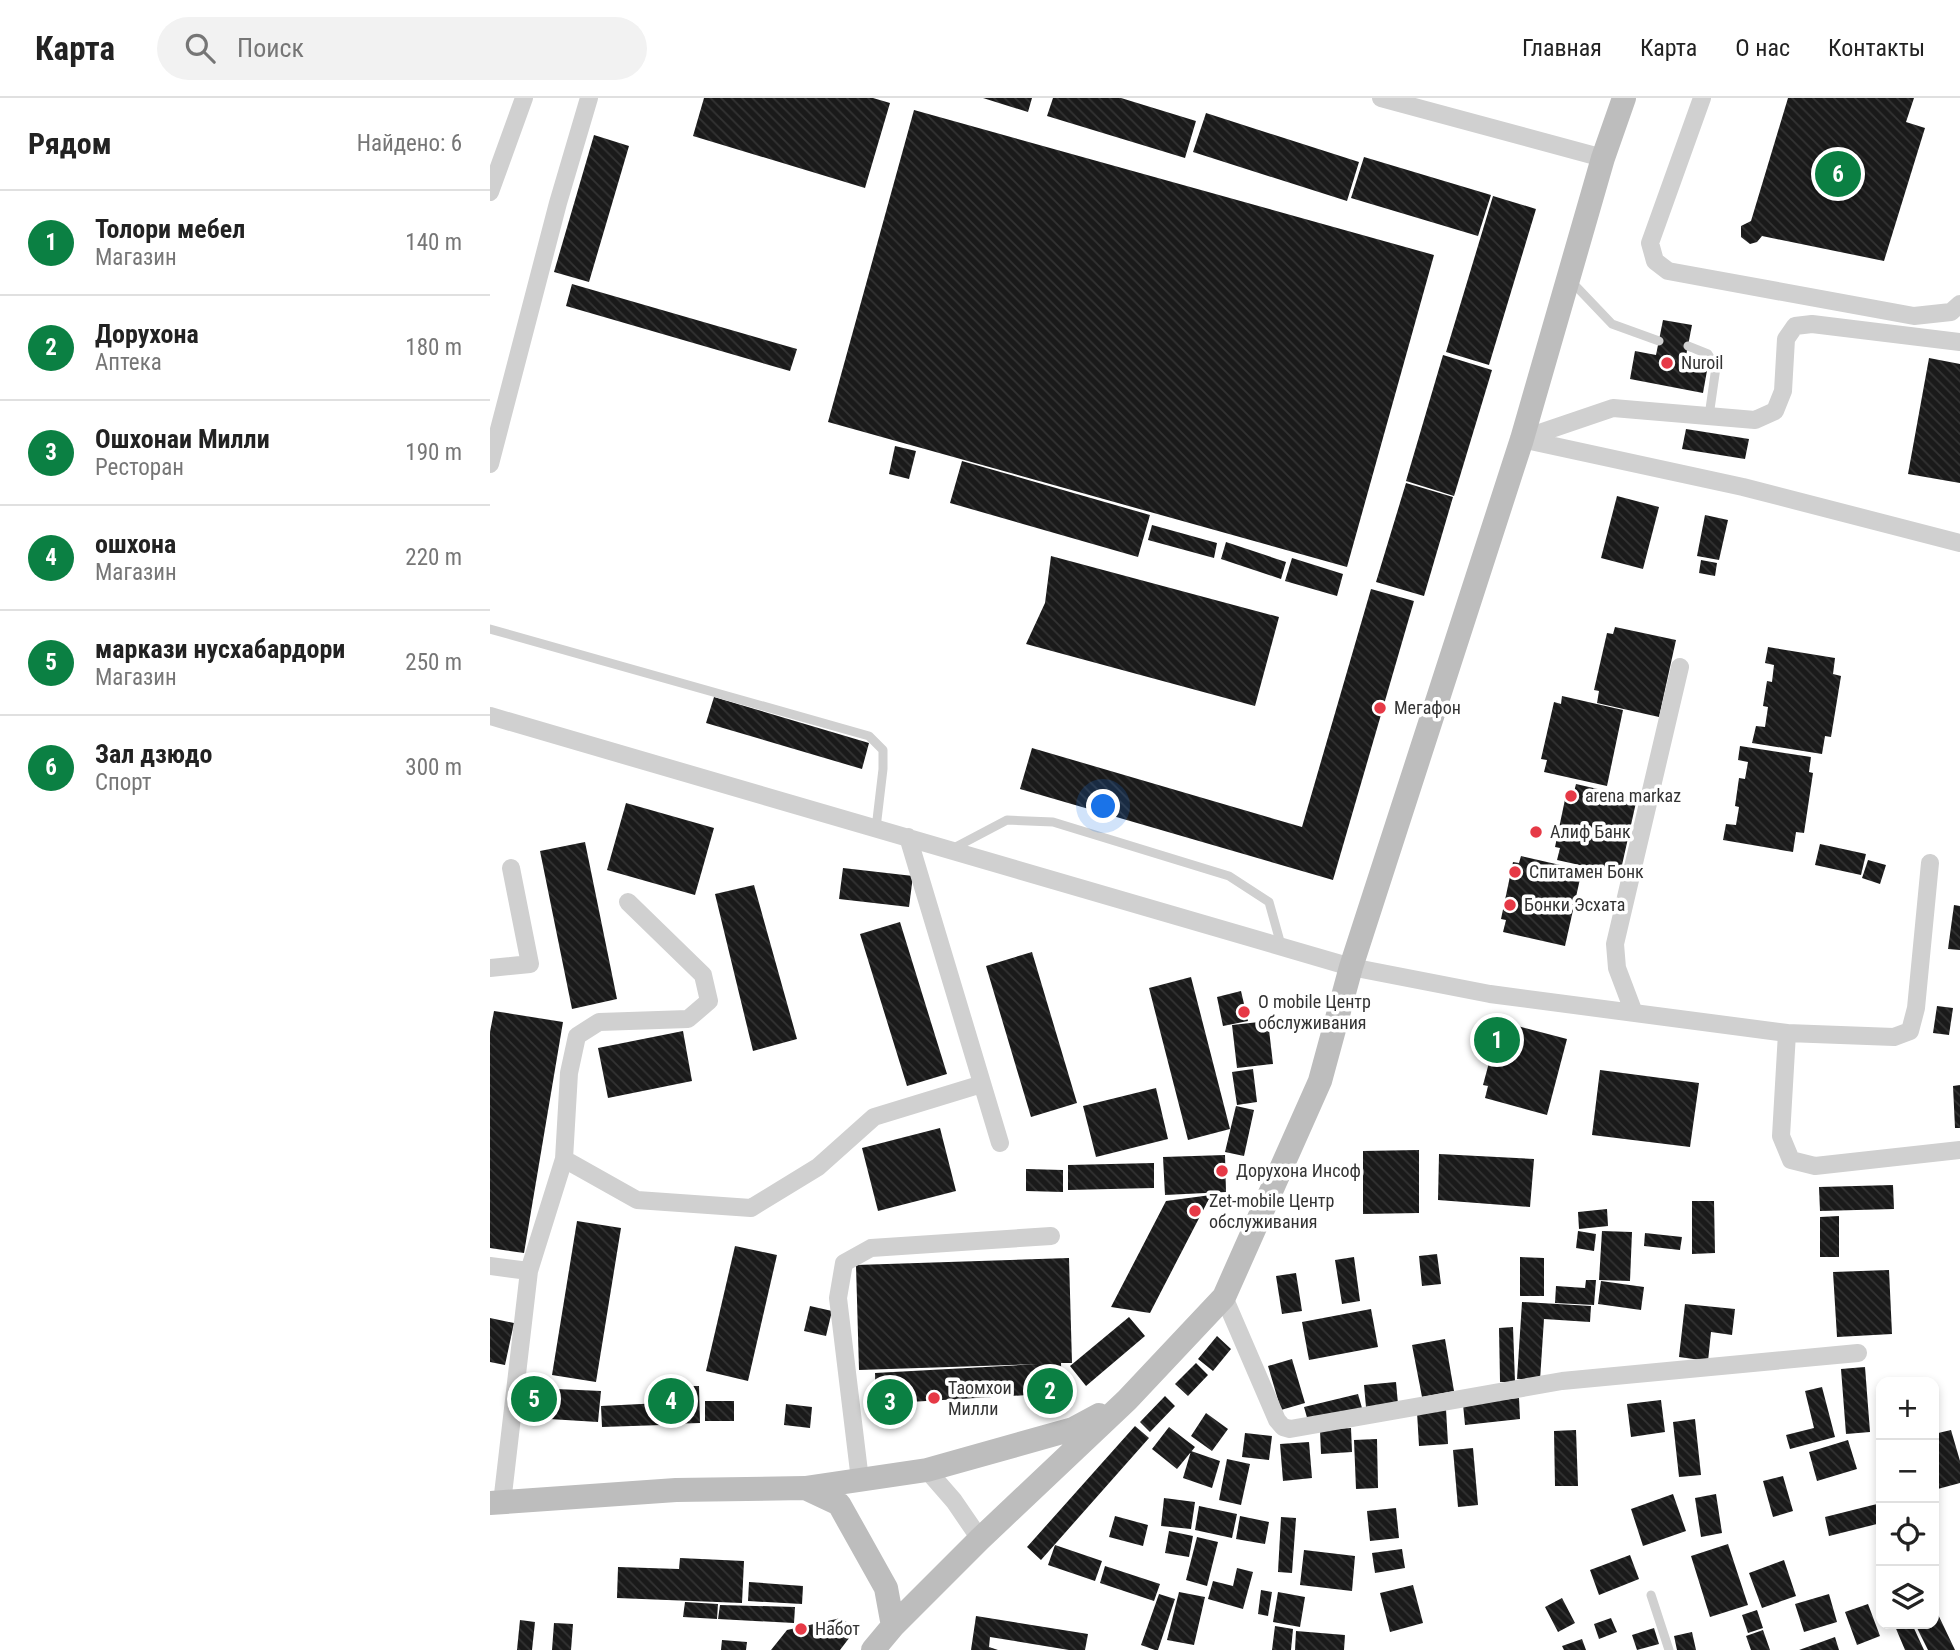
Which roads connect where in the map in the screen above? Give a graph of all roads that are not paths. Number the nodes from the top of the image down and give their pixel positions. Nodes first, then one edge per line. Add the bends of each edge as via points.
1 (524, 98) edge
2 (589, 98) edge
3 (1381, 98) edge
4 (1624, 98) edge
5 (1702, 98) edge
6 (1604, 158) junction
7 (490, 192) edge
8 (1569, 279) junction
9 (1960, 304) edge
10 (1659, 341) dead end
11 (1960, 342) edge
12 (1688, 346) dead end
13 (1709, 416) junction
14 (1522, 439) junction
15 (490, 464) edge
16 (1960, 542) edge
17 (490, 629) edge
18 (1680, 667) dead end
19 (490, 716) edge
20 (876, 828) junction
21 (908, 837) junction
22 (950, 850) junction
23 (1930, 863) dead end
24 (511, 868) dead end
25 (628, 902) dead end
26 (1281, 946) junction
27 (1351, 967) junction
28 (490, 968) edge
29 (1634, 1013) junction
30 (1787, 1033) junction
31 (982, 1084) junction
32 (1000, 1143) dead end
33 (1960, 1150) edge
34 (564, 1158) junction
35 (1051, 1236) dead end
36 (490, 1266) edge
37 (529, 1271) junction
38 (1224, 1297) junction
39 (1858, 1353) dead end
40 (1127, 1400) junction
41 (927, 1470) junction
42 (860, 1480) junction
43 (805, 1488) junction
44 (496, 1503) edge
45 (980, 1539) junction
46 (1651, 1595) dead end
47 (893, 1626) junction
48 (873, 1650) edge
49 (1669, 1650) edge

1 - 7 street
2 - 15 street
3 - 6 street
4 - 6 main road
5 - 9 street via 1650,243 1655,261 1668,271 1914,316 1951,312
6 - 8 main road
8 - 10 lane via 1612,324
8 - 14 main road
11 - 13 street via 1812,324 1795,326 1786,339 1783,391 1775,411 1755,420
12 - 13 lane via 1708,354 1716,367
13 - 14 street via 1613,408
14 - 16 street via 1743,487
14 - 27 main road
17 - 20 lane via 869,736 883,750
18 - 29 street via 1615,944 1617,968
19 - 20 street
20 - 21 street
21 - 22 street
21 - 31 street
22 - 26 street
22 - 26 lane via 1007,820 1054,822 1228,876 1269,902
23 - 30 street via 1910,1031 1894,1037
24 - 28 street via 530,964
25 - 34 street via 703,975 709,1001 688,1018 599,1022 577,1036 569,1073
26 - 27 street
27 - 29 street via 1490,994
27 - 38 main road via 1320,1081
29 - 30 street
30 - 33 street via 1781,1136 1791,1160 1815,1166
31 - 32 street
31 - 34 street via 874,1117 818,1167 751,1208 637,1200
34 - 37 street
35 - 42 street via 872,1248 844,1263 838,1298
36 - 37 street
37 - 44 street
38 - 39 street via 1277,1420 1290,1429 1562,1381
38 - 40 main road
40 - 41 main road via 1073,1429
40 - 45 main road
41 - 42 main road
41 - 45 street
42 - 43 main road
43 - 44 main road via 676,1490
43 - 47 main road via 839,1504 886,1588
45 - 47 main road
46 - 49 lane
47 - 48 main road

